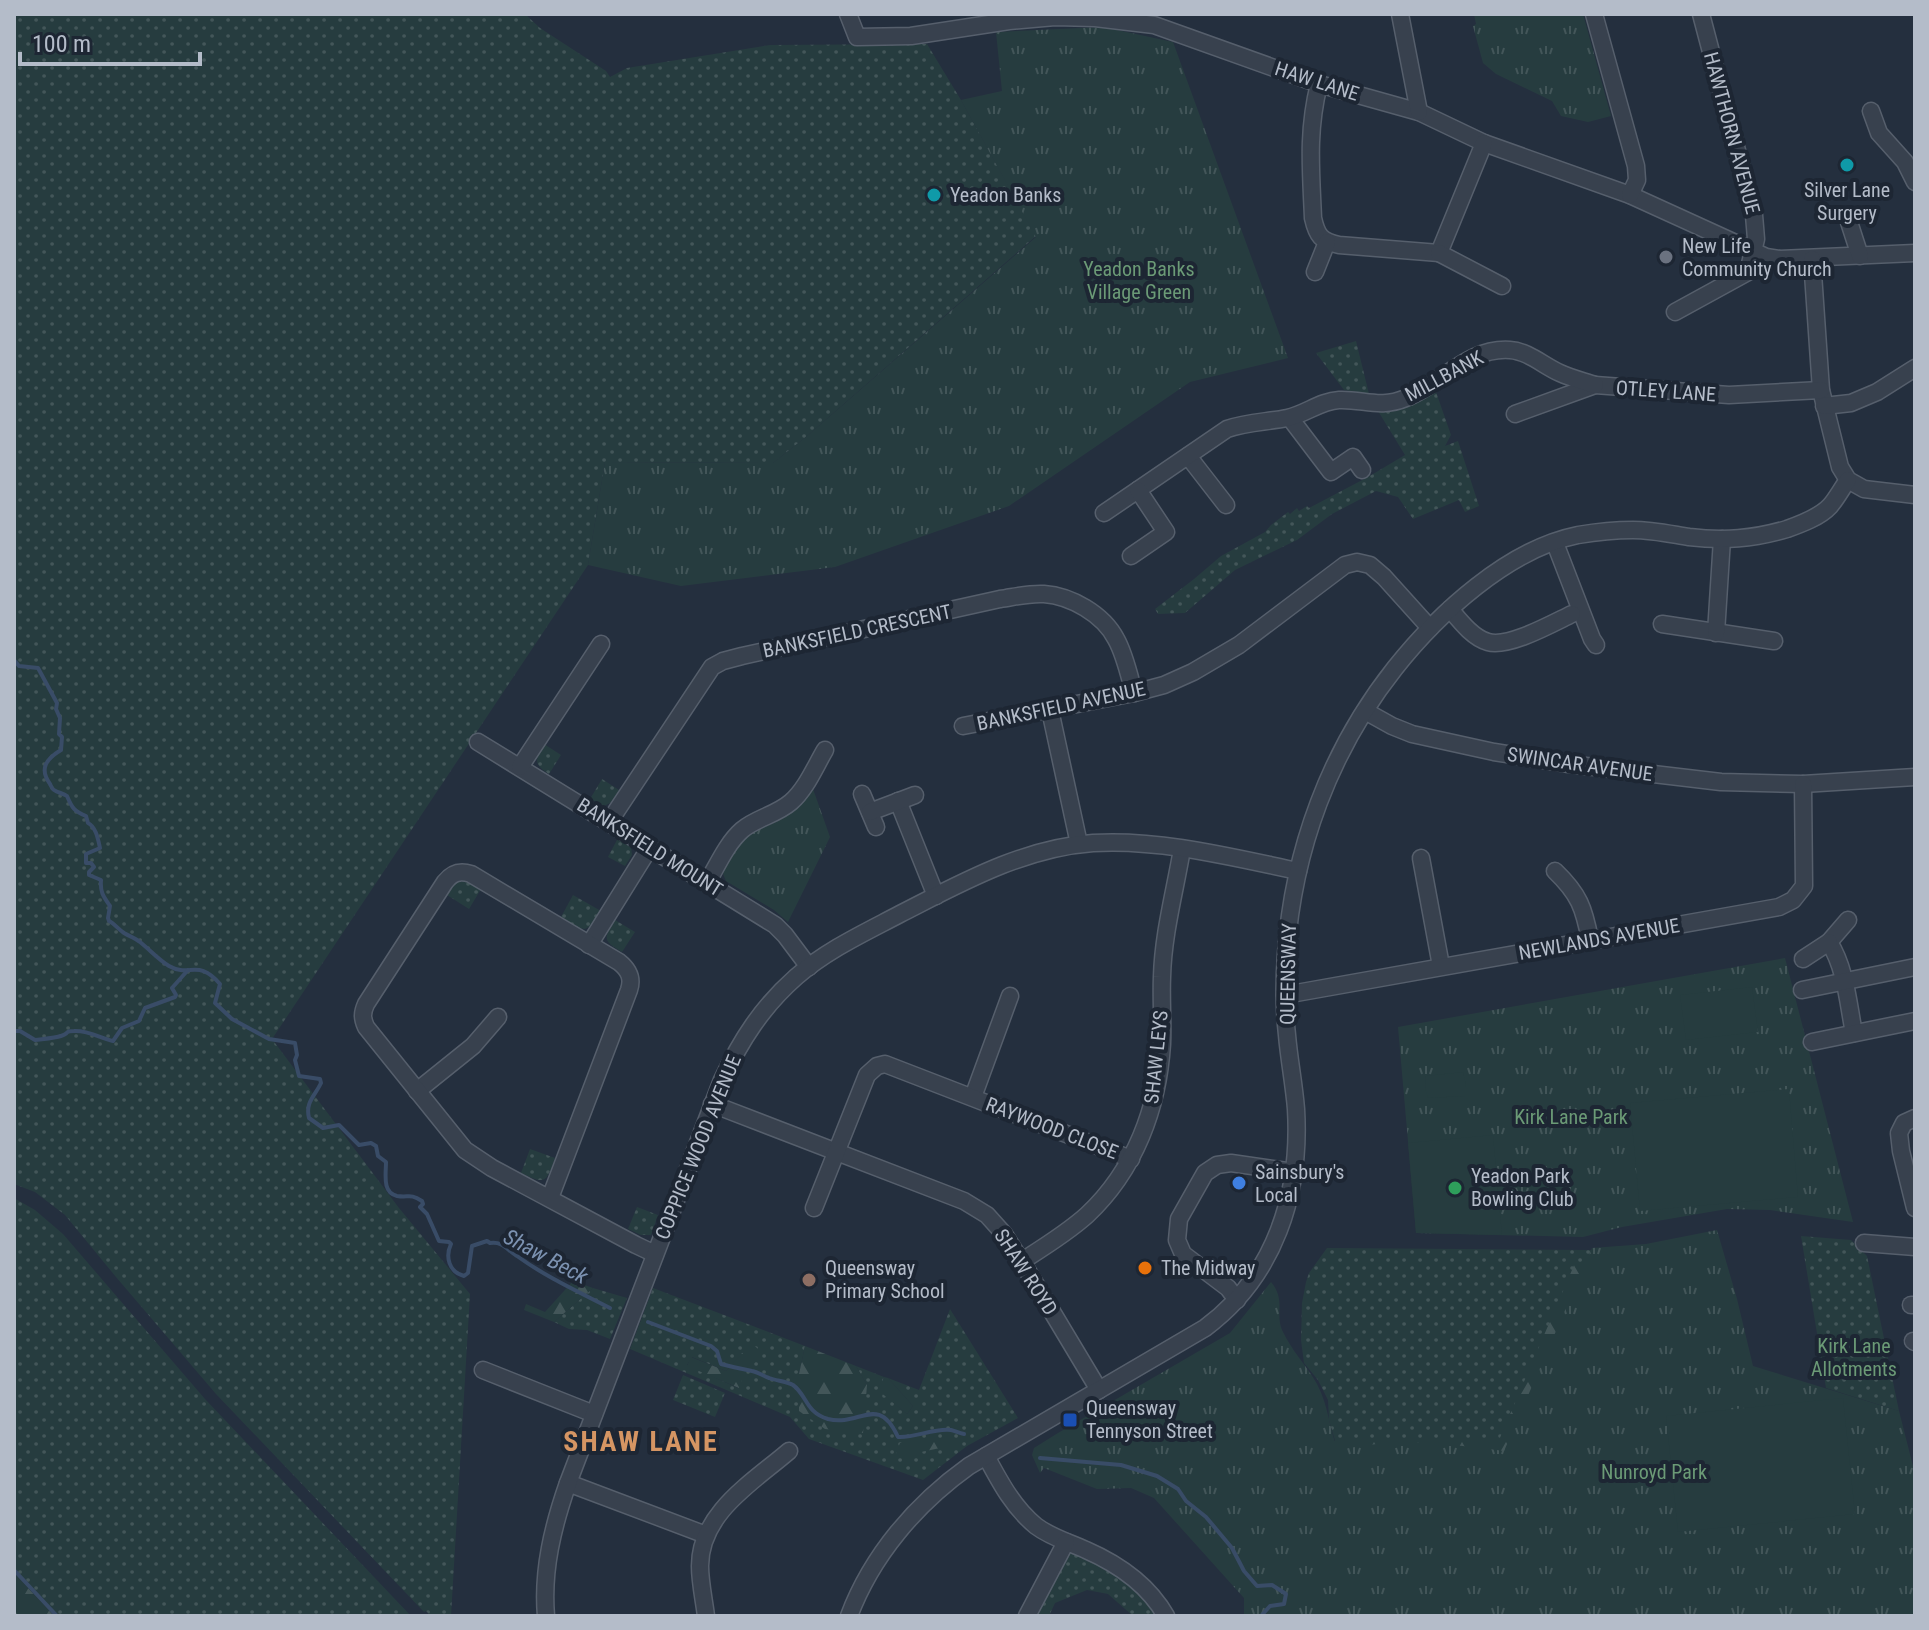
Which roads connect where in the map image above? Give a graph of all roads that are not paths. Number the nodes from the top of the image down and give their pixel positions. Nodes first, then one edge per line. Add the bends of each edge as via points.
1 (848, 14) edge
2 (1400, 14) edge
3 (1594, 14) edge
4 (1701, 14) edge
5 (1055, 15) edge
6 (1152, 19) edge
7 (1319, 84) junction
8 (1871, 111) dead end
9 (1419, 112) junction
10 (1484, 143) junction
11 (1915, 182) edge
12 (1630, 195) junction
13 (1849, 222) dead end
14 (1327, 242) junction
15 (1753, 252) junction
16 (1439, 253) junction
17 (1915, 253) edge
18 (1860, 256) junction
19 (1812, 259) junction
20 (1315, 272) dead end
21 (1502, 286) dead end
22 (1675, 312) dead end
23 (1915, 368) edge
24 (1595, 385) junction
25 (1823, 398) junction
26 (1515, 414) dead end
27 (1290, 418) junction
28 (1188, 456) junction
29 (1362, 470) dead end
30 (1848, 480) junction
31 (1138, 490) junction
32 (1915, 495) edge
33 (1226, 505) dead end
34 (1104, 513) dead end
35 (1722, 539) junction
36 (1555, 543) junction
37 (1131, 556) dead end
38 (1450, 609) junction
39 (1572, 614) dead end
40 (1662, 624) dead end
41 (1430, 628) junction
42 (1716, 633) junction
43 (1774, 641) dead end
44 (601, 644) dead end
45 (1596, 645) dead end
46 (1134, 693) junction
47 (1050, 710) junction
48 (1365, 711) junction
49 (963, 726) dead end
50 (478, 742) dead end
51 (825, 750) dead end
52 (520, 767) junction
53 (1915, 777) edge
54 (1803, 784) junction
55 (862, 794) dead end
56 (915, 795) dead end
57 (898, 801) junction
58 (609, 822) junction
59 (1079, 844) junction
60 (650, 847) junction
61 (1182, 849) junction
62 (1421, 858) dead end
63 (1298, 871) junction
64 (1555, 871) dead end
65 (707, 883) junction
66 (936, 896) junction
67 (1848, 920) dead end
68 (1590, 940) junction
69 (1829, 942) junction
70 (589, 945) junction
71 (1803, 959) dead end
72 (1441, 966) junction
73 (809, 967) junction
74 (1915, 967) edge
75 (1844, 981) junction
76 (1802, 990) dead end
77 (1285, 995) junction
78 (1010, 996) dead end
79 (498, 1017) dead end
80 (1915, 1021) edge
81 (1854, 1033) junction
82 (1812, 1042) dead end
83 (417, 1091) junction
84 (973, 1097) junction
85 (712, 1104) junction
86 (1915, 1118) edge
87 (836, 1151) junction
88 (1131, 1159) junction
89 (1294, 1172) junction
90 (550, 1198) junction
91 (814, 1208) dead end
92 (1915, 1208) edge
93 (1864, 1243) dead end
94 (1915, 1247) edge
95 (655, 1254) junction
96 (1022, 1261) junction
97 (1237, 1300) junction
98 (483, 1370) dead end
99 (1099, 1390) junction
100 (594, 1414) junction
101 (790, 1452) dead end
102 (986, 1456) junction
103 (568, 1483) junction
104 (706, 1535) junction
105 (1066, 1542) junction
106 (546, 1616) edge
107 (706, 1616) edge
108 (849, 1616) edge
109 (1027, 1616) edge
110 (1166, 1616) edge

1 - 5 street, HAW LANE via 857,37 911,36
2 - 9 street
3 - 12 street via 1636,166
4 - 15 street, HAWTHORN AVENUE via 1754,215
5 - 6 street, HAW LANE
6 - 7 street, HAW LANE
7 - 9 street, HAW LANE
7 - 14 street via 1310,137 1313,218 1316,232
8 - 11 street via 1879,133
9 - 10 street, HAW LANE
10 - 12 street, HAW LANE
10 - 16 street
12 - 15 street, HAW LANE
13 - 18 street
14 - 16 street
14 - 20 street
15 - 19 street, HAW LANE
15 - 22 street via 1748,272
16 - 21 street
17 - 18 street, HAW LANE
18 - 19 street, HAW LANE
19 - 25 street
23 - 25 street, OTLEY LANE via 1851,403
24 - 25 street, OTLEY LANE
24 - 26 street, OTLEY LANE
24 - 27 street, MILLBANK via 1518,351 1487,352 1406,398 1387,403 1325,402
25 - 30 street
27 - 28 street, MILLBANK via 1227,429
27 - 29 street via 1331,472 1353,457
28 - 31 street, MILLBANK
28 - 33 street
30 - 32 street via 1864,489
30 - 35 street, QUEENSWAY via 1829,507 1812,519 1756,537
31 - 34 street, MILLBANK
31 - 37 street via 1166,532
35 - 36 street, QUEENSWAY via 1636,530
35 - 42 street
36 - 38 street, QUEENSWAY via 1504,568
36 - 45 street
38 - 39 street via 1489,643 1516,640
38 - 41 street, QUEENSWAY
40 - 42 street
41 - 46 street, BANKSFIELD AVENUE via 1384,577 1357,562 1345,565 1239,645 1193,672
41 - 48 street, QUEENSWAY
42 - 43 street
44 - 52 street
46 - 47 street, BANKSFIELD AVENUE
46 - 58 street, BANKSFIELD CRESCENT via 1111,630 1082,607 1043,594 742,656 712,667
47 - 49 street, BANKSFIELD AVENUE
47 - 59 street
48 - 54 street, SWINCAR AVENUE via 1412,734 1506,754 1721,782
48 - 63 street, QUEENSWAY via 1327,781
50 - 52 street, BANKSFIELD MOUNT
51 - 65 street via 791,803 742,830
52 - 58 street, BANKSFIELD MOUNT
53 - 54 street, SWINCAR AVENUE
54 - 68 street, NEWLANDS AVENUE via 1804,886 1793,900 1779,907
55 - 57 street via 873,820
56 - 57 street
57 - 66 street
58 - 60 street, BANKSFIELD MOUNT
59 - 61 street, COPPICE WOOD AVENUE
59 - 66 street, COPPICE WOOD AVENUE via 1022,858
60 - 65 street, BANKSFIELD MOUNT
60 - 70 street
61 - 63 street, COPPICE WOOD AVENUE
61 - 88 street, SHAW LEYS via 1162,976 1158,1075
62 - 72 street
63 - 77 street, QUEENSWAY via 1285,956
64 - 68 street via 1584,909
65 - 73 street, BANKSFIELD MOUNT via 775,925
66 - 73 street, COPPICE WOOD AVENUE
67 - 69 street
68 - 72 street, NEWLANDS AVENUE
69 - 71 street
69 - 75 street
70 - 83 street via 471,874 449,876 363,1012 371,1035
70 - 90 street via 624,966 631,984
72 - 77 street, NEWLANDS AVENUE
73 - 85 street, COPPICE WOOD AVENUE via 750,1028
74 - 75 street
75 - 76 street
75 - 81 street
77 - 89 street, QUEENSWAY via 1296,1108
78 - 84 street, RAYWOOD CLOSE
79 - 83 street via 473,1046
80 - 81 street
81 - 82 street
83 - 90 street via 465,1150
84 - 87 street, RAYWOOD CLOSE via 885,1064 877,1066 867,1075
84 - 88 street, RAYWOOD CLOSE
85 - 87 street, SHAW ROYD
85 - 95 street, COPPICE WOOD AVENUE
86 - 92 street via 1899,1133
87 - 91 street
87 - 96 street, SHAW ROYD via 978,1208
88 - 96 street, SHAW LEYS via 1086,1215
89 - 97 street, QUEENSWAY via 1272,1248
89 - 97 street via 1217,1165 1205,1173 1179,1219 1177,1240 1183,1254
90 - 95 street
93 - 94 street
95 - 100 street, COPPICE WOOD AVENUE
96 - 99 street, SHAW ROYD
97 - 99 street, QUEENSWAY via 1205,1328
98 - 100 street
99 - 102 street, QUEENSWAY
100 - 103 street, COPPICE WOOD AVENUE
101 - 104 street via 734,1498
102 - 105 street via 1013,1503 1038,1527
102 - 108 street, QUEENSWAY via 934,1493 901,1528
103 - 104 street
103 - 106 street, COPPICE WOOD AVENUE via 548,1550
104 - 107 street via 700,1565
105 - 109 street
105 - 110 street via 1138,1582

